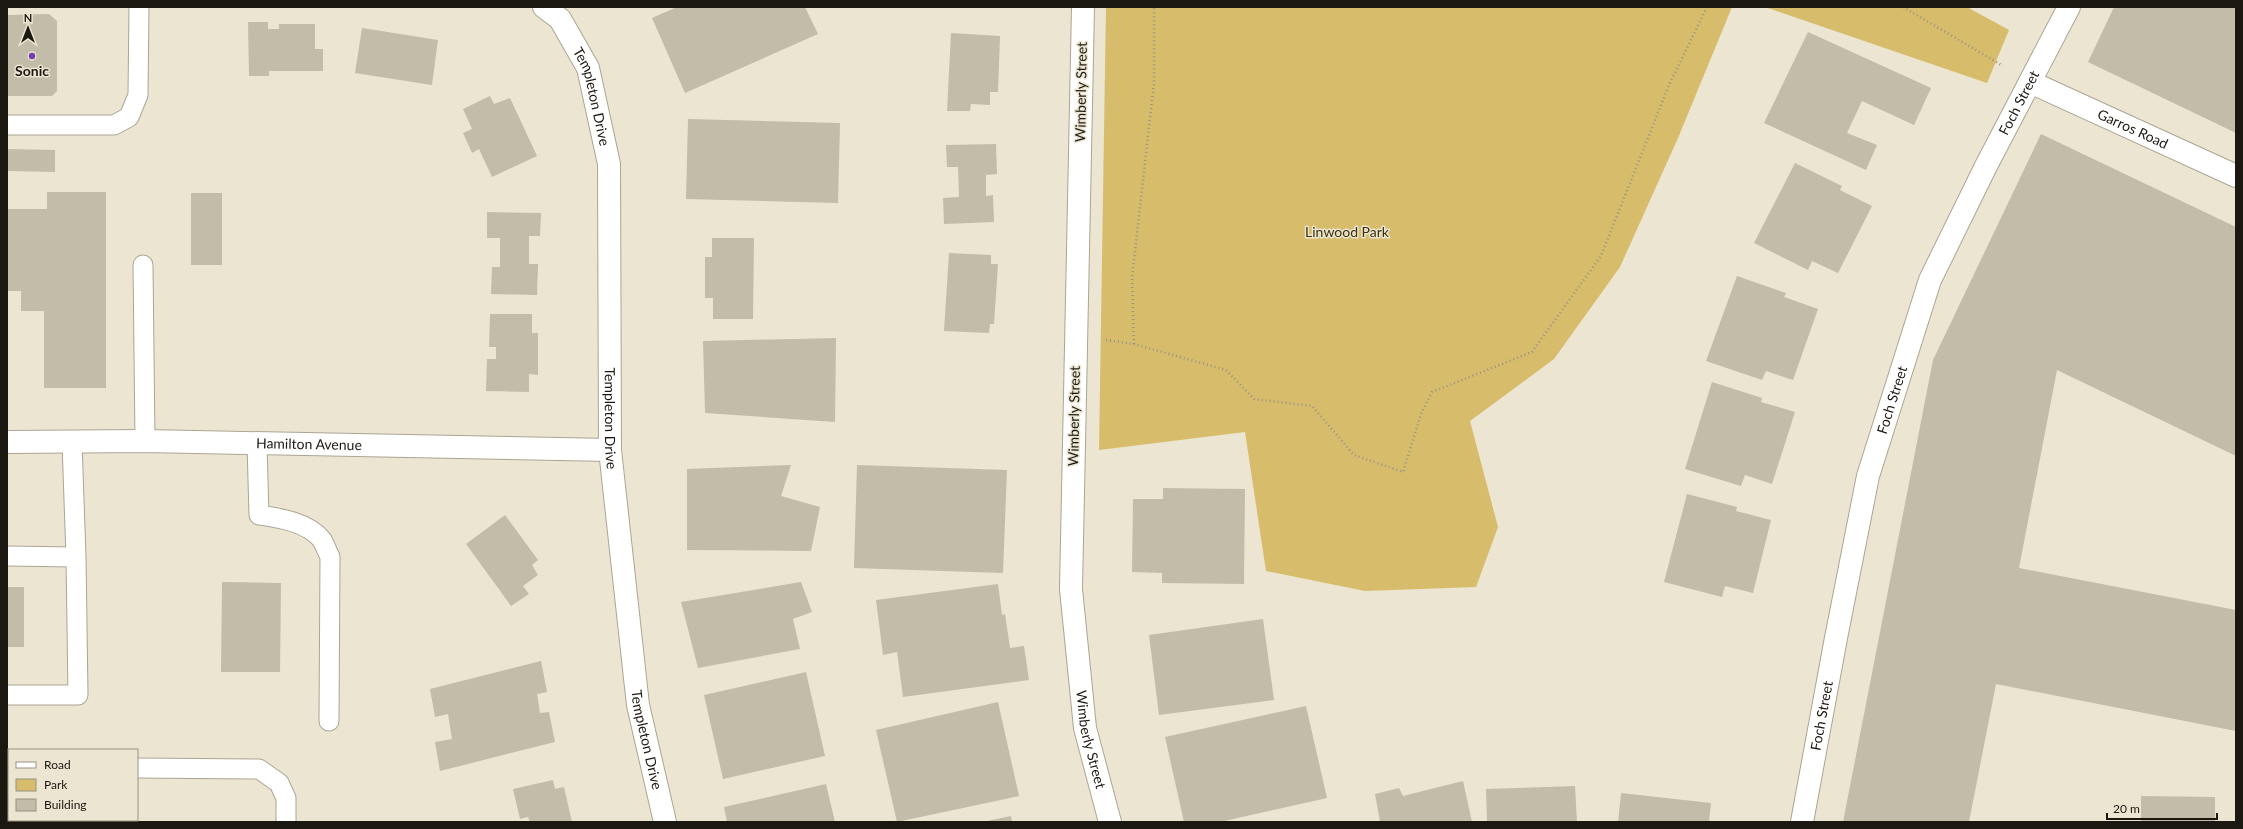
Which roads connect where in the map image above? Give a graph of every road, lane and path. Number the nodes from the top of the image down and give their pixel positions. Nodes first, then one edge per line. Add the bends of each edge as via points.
1 (139, 7) edge
2 (1083, 7) edge
3 (1154, 7) edge
4 (1707, 7) edge
5 (1903, 7) edge
6 (2069, 7) edge
7 (552, 13) edge
8 (2030, 82) junction
9 (7, 125) edge
10 (2236, 176) edge
11 (142, 265) dead end
12 (1103, 339) dead end
13 (1134, 344) junction
14 (145, 441) junction
15 (7, 442) edge
16 (72, 442) junction
17 (257, 444) junction
18 (610, 450) junction
19 (7, 556) edge
20 (76, 557) junction
21 (7, 695) edge
22 (329, 721) dead end
23 (138, 768) edge
24 (286, 822) edge
25 (664, 822) edge
26 (1110, 822) edge
27 (1802, 822) edge

1 - 9 lane via 138,95 129,117 114,125
2 - 26 street, Wimberly Street via 1071,589 1085,728
3 - 13 path via 1154,83 1132,278
4 - 13 path via 1670,85 1601,256 1532,352 1432,392 1421,414 1403,472 1354,455 1312,406 1254,399 1226,370
5 - 8 path
6 - 8 street, Foch Street
7 - 18 street, Templeton Drive via 588,68 609,164
8 - 10 street, Garros Road
8 - 27 street, Foch Street via 1930,280 1868,476
11 - 14 lane
12 - 13 path
14 - 16 street, Hamilton Avenue
14 - 17 street, Hamilton Avenue
15 - 16 street, Hamilton Avenue
16 - 20 lane
17 - 18 street, Hamilton Avenue
17 - 22 lane via 259,515 285,519 303,526 321,539 330,557
18 - 25 street, Templeton Drive via 638,705
19 - 20 lane
20 - 21 lane via 78,694
23 - 24 lane via 259,769 279,783 286,798

